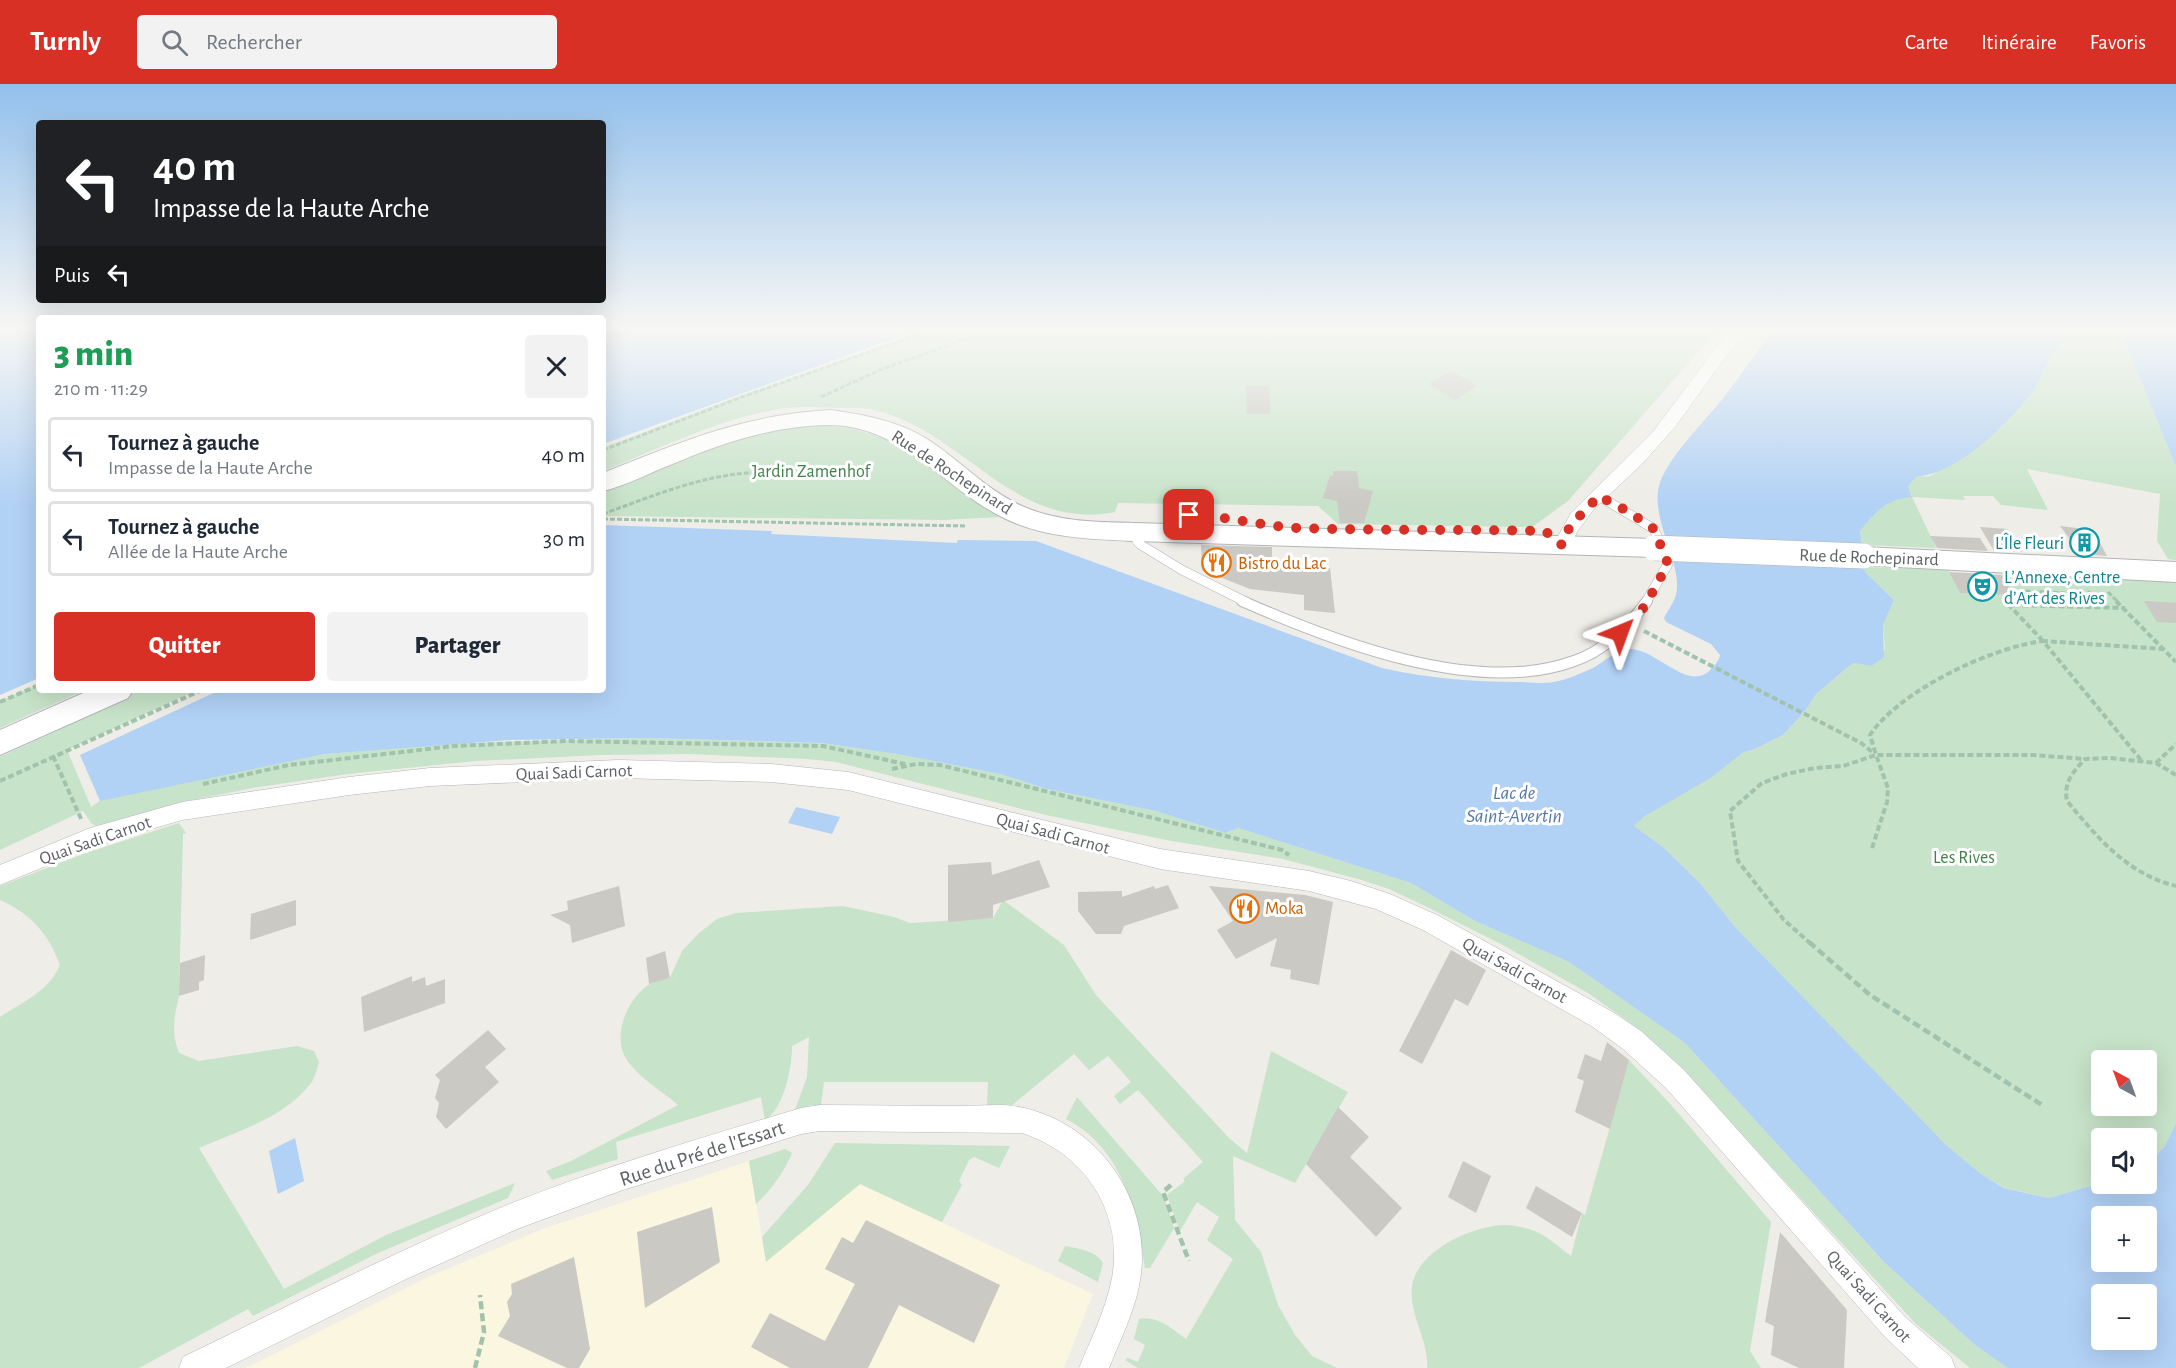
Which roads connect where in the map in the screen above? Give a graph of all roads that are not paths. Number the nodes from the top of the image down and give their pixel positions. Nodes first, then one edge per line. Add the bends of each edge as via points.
1 (1696, 387) edge
2 (606, 482) edge
3 (1599, 496) junction
4 (1135, 532) junction
5 (1562, 545) junction
6 (2176, 572) edge
7 (111, 693) edge
8 (0, 743) edge
9 (0, 875) edge
10 (194, 1368) edge
11 (1094, 1368) edge
12 (1940, 1368) edge

1 - 3 street via 1661,434
2 - 4 street, Rue de Rochepinard via 743,429 792,420 837,418 873,425 907,438 997,504 1031,519 1066,528
3 - 4 lane via 1654,529 1668,564 1645,606 1610,641 1571,663 1505,673 1470,671 1359,648 1203,582 1142,545
3 - 5 street via 1570,526
4 - 5 street, Rue de Rochepinard
5 - 6 street, Rue de Rochepinard, bridge
7 - 8 street
9 - 12 street, Quai Sadi Carnot via 90,838 182,811 430,777 619,769 771,773 848,781 1160,859 1309,881 1382,901 1431,923 1602,1018 1632,1040 1675,1079 1895,1327
10 - 11 street, Rue du Pré de l'Essart via 414,1260 566,1196 819,1118 1022,1120 1050,1129 1075,1146 1098,1168 1112,1189 1127,1242 1122,1297

